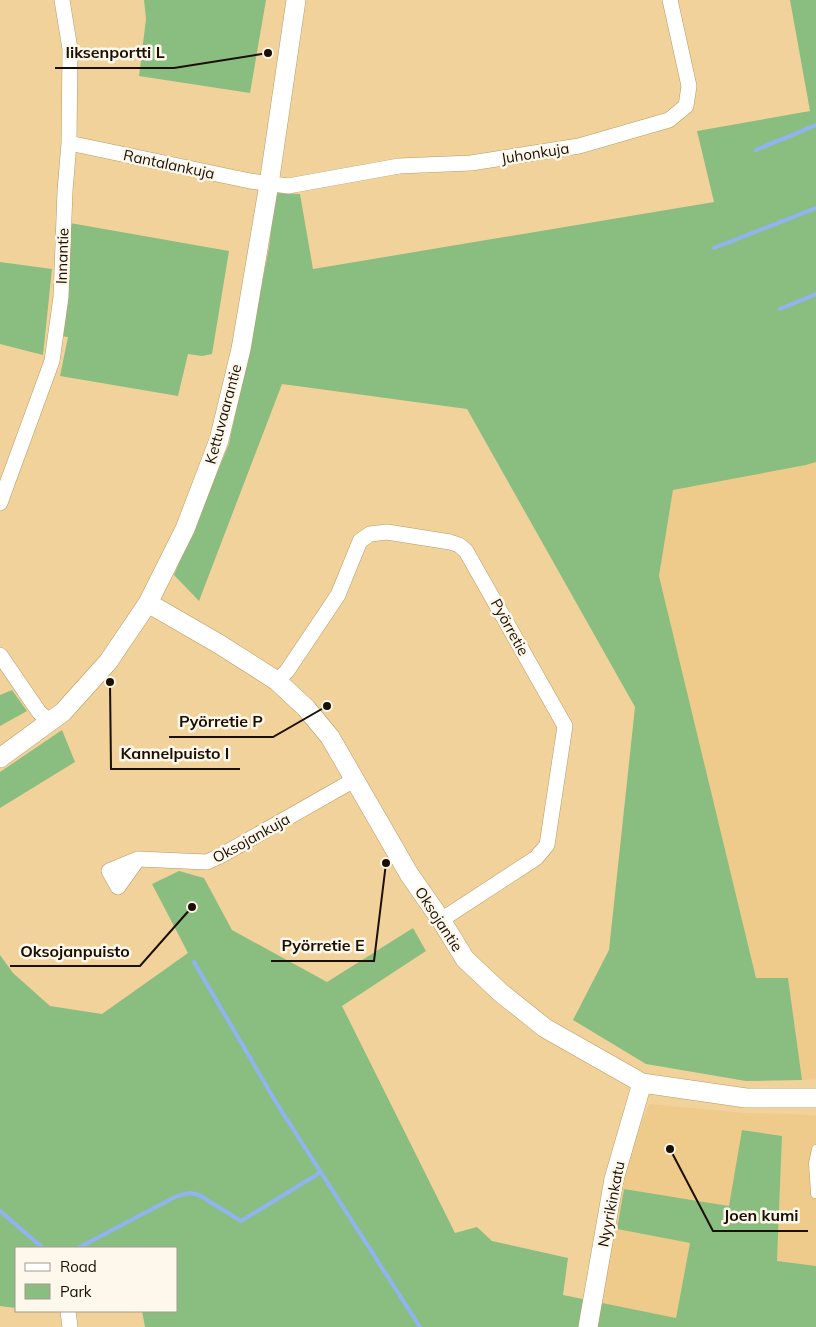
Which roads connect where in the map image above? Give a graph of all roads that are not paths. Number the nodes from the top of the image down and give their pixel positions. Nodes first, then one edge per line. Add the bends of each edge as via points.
1 (62, 0) edge
2 (296, 0) edge
3 (670, 0) edge
4 (69, 143) junction
5 (269, 184) junction
6 (0, 503) edge
7 (148, 603) junction
8 (0, 655) edge
9 (277, 681) junction
10 (50, 722) junction
11 (0, 758) edge
12 (354, 780) junction
13 (138, 859) dead end
14 (442, 920) junction
15 (642, 1083) junction
16 (816, 1098) edge
17 (816, 1149) edge
18 (815, 1194) edge
19 (68, 1312) edge
20 (70, 1327) edge
21 (588, 1327) edge

1 - 4 street, Innantie via 70,48
2 - 5 street, Kettuvaarantie
3 - 5 street, Juhonkuja via 689,86 686,106 669,120 578,146 471,163 399,166 288,186
4 - 5 street, Rantalankuja
4 - 6 street, Innantie via 61,297 52,361
5 - 7 street, Kettuvaarantie via 241,349 219,440 185,529
7 - 9 street, Oksojantie
7 - 10 street, Kettuvaarantie via 108,662
8 - 10 street via 39,712
9 - 12 street, Oksojantie via 306,708 330,737
9 - 14 street, Pyörretie via 338,595 360,541 370,534 386,532 450,542 466,550 565,726 547,845 536,858
10 - 11 street, Kettuvaarantie
12 - 13 street, Oksojankuja via 206,862
12 - 14 street, Oksojantie via 409,874
14 - 15 street, Oksojantie via 465,959 500,992 545,1028
15 - 16 street, Oksojantie via 746,1098
15 - 21 street, Nyyrikinkatu via 614,1179
17 - 18 lane via 813,1163
19 - 20 street

